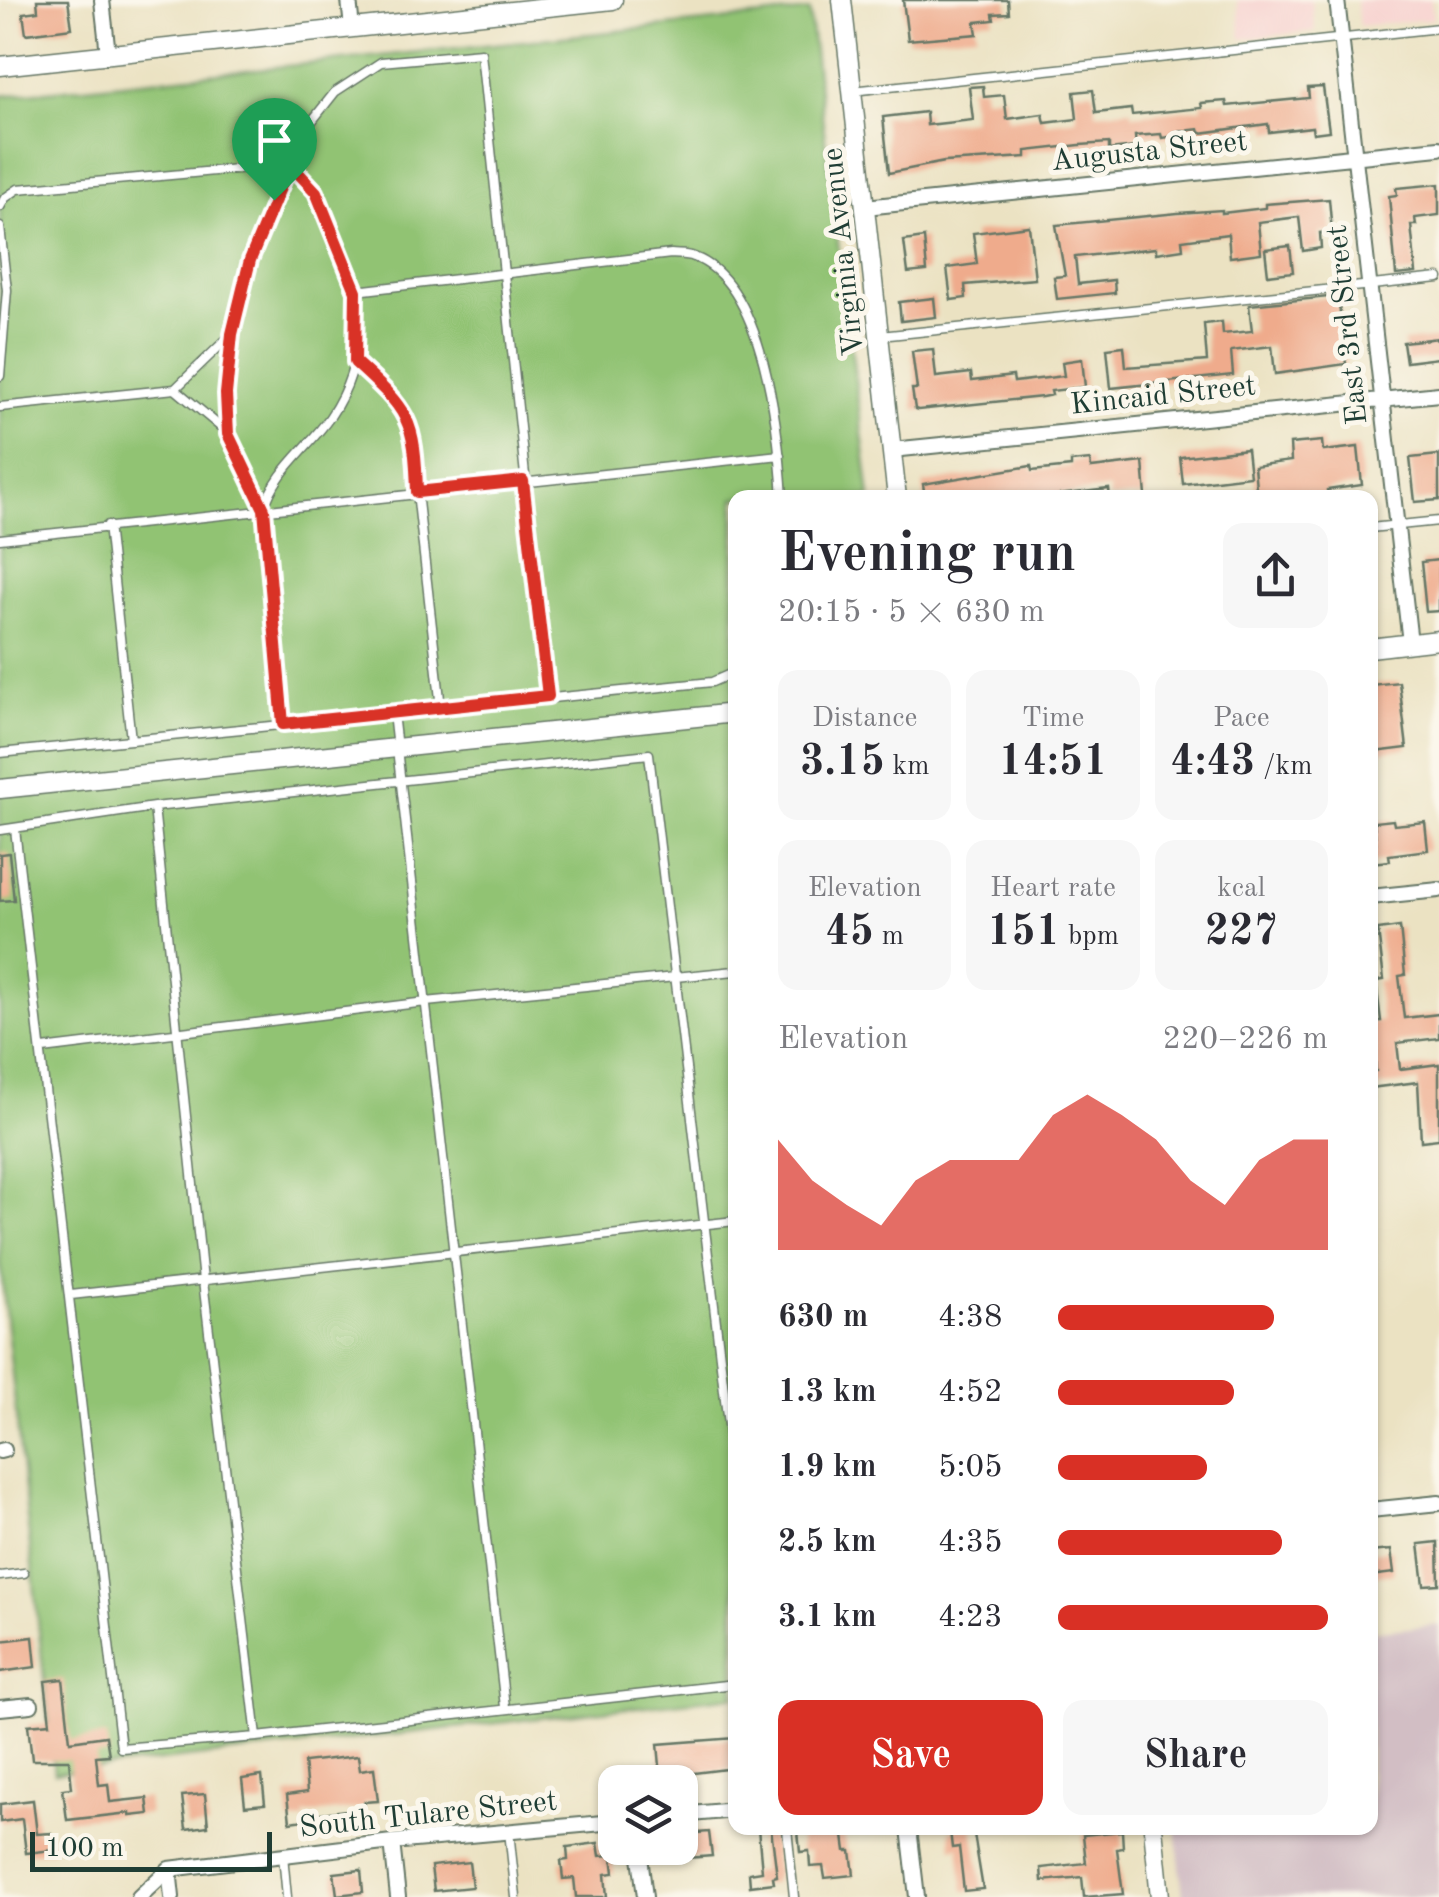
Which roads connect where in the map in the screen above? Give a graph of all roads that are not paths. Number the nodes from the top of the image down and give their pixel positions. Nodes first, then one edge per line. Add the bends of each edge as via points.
1 (102, 0) edge
2 (349, 0) edge
3 (842, 0) edge
4 (1337, 0) edge
5 (601, 1) edge
6 (352, 28) junction
7 (1439, 28) edge
8 (1342, 38) junction
9 (108, 54) junction
10 (0, 66) edge
11 (852, 90) junction
12 (1439, 148) edge
13 (1355, 156) junction
14 (290, 164) junction
15 (0, 207) edge
16 (865, 207) junction
17 (0, 226) edge
18 (505, 272) junction
19 (1439, 278) edge
20 (1369, 285) junction
21 (356, 291) junction
22 (232, 334) junction
23 (880, 336) junction
24 (355, 362) junction
25 (0, 376) edge
26 (175, 389) junction
27 (1439, 394) edge
28 (1382, 400) junction
29 (0, 407) edge
30 (228, 434) junction
31 (892, 450) junction
32 (780, 456) junction
33 (523, 481) junction
34 (782, 490) edge
35 (896, 490) edge
36 (417, 492) junction
37 (264, 509) junction
38 (1439, 521) edge
39 (108, 525) junction
40 (1396, 525) junction
41 (1378, 527) edge
42 (0, 539) edge
43 (1410, 644) junction
44 (1438, 646) edge
45 (1378, 647) edge
46 (728, 675) edge
47 (548, 696) junction
48 (441, 708) junction
49 (393, 713) junction
50 (728, 714) edge
51 (283, 724) junction
52 (131, 740) junction
53 (399, 748) junction
54 (0, 753) edge
55 (403, 781) junction
56 (0, 790) edge
57 (154, 808) junction
58 (15, 829) junction
59 (0, 830) edge
60 (1439, 890) edge
61 (1378, 896) edge
62 (728, 972) edge
63 (678, 978) junction
64 (426, 1002) junction
65 (178, 1034) junction
66 (42, 1049) junction
67 (728, 1222) edge
68 (706, 1224) junction
69 (452, 1254) junction
70 (203, 1281) junction
71 (71, 1295) junction
72 (728, 1421) edge
73 (1439, 1503) edge
74 (1378, 1509) edge
75 (24, 1573) dead end
76 (0, 1576) edge
77 (728, 1685) edge
78 (31, 1705) dead end
79 (0, 1708) edge
80 (505, 1708) junction
81 (257, 1737) junction
82 (728, 1811) edge
83 (698, 1813) edge
84 (598, 1824) edge
85 (508, 1832) junction
86 (789, 1835) edge
87 (910, 1835) edge
88 (1154, 1835) edge
89 (392, 1842) junction
90 (283, 1855) junction
91 (641, 1865) edge
92 (168, 1868) junction
93 (140, 1897) edge
94 (172, 1897) edge
95 (287, 1897) edge
96 (398, 1897) edge
97 (516, 1897) edge
98 (645, 1897) edge
99 (794, 1897) edge
100 (917, 1897) edge
101 (1160, 1897) edge

1 - 9 street
2 - 6 street
3 - 11 street, Virginia Avenue
4 - 8 street, East 3rd Street
5 - 6 street
6 - 9 street
7 - 8 lane
8 - 11 lane
8 - 13 street, East 3rd Street
9 - 10 street
11 - 16 street, Virginia Avenue
12 - 13 street, Augusta Street
13 - 16 street, Augusta Street
13 - 20 street, East 3rd Street
14 - 15 lane via 18,190
14 - 18 lane via 336,92 380,62 480,53
14 - 21 lane via 316,192
14 - 22 lane via 250,260
16 - 23 street, Virginia Avenue
17 - 25 lane via 7,290
18 - 21 lane
18 - 32 lane via 671,254 693,256 712,268 758,341
18 - 33 lane
19 - 20 lane
20 - 23 lane
20 - 28 street, East 3rd Street
21 - 24 lane
22 - 26 lane
22 - 30 lane
23 - 31 street, Virginia Avenue
24 - 36 lane via 408,418
24 - 37 lane via 331,415 270,488
26 - 29 lane
26 - 30 lane
27 - 28 street, Kincaid Street
28 - 31 street, Kincaid Street
28 - 40 street, East 3rd Street
30 - 37 lane
31 - 35 street, Virginia Avenue
32 - 33 lane
32 - 34 lane
33 - 36 lane
33 - 47 lane
36 - 37 lane
36 - 48 lane
37 - 39 lane
37 - 51 lane
38 - 40 lane
39 - 42 lane
39 - 52 lane
40 - 41 lane
40 - 43 street, East 3rd Street
43 - 44 street
43 - 45 street
46 - 47 lane via 712,682
47 - 48 lane
48 - 49 lane
49 - 51 lane
49 - 53 lane
50 - 53 street
51 - 52 lane
52 - 54 lane
53 - 55 lane
53 - 56 street
55 - 57 lane
55 - 63 lane via 649,754
55 - 64 lane
57 - 58 lane
57 - 65 lane
58 - 59 lane
58 - 66 lane
60 - 61 street
62 - 63 lane
63 - 64 lane
63 - 68 lane
64 - 65 lane
64 - 69 lane
65 - 66 lane
65 - 70 lane
66 - 71 lane
67 - 68 lane
68 - 69 lane
68 - 72 lane
69 - 70 lane
69 - 80 lane
70 - 71 lane
70 - 81 lane
71 - 81 lane via 121,1748
73 - 74 street
75 - 76 lane
77 - 80 lane
78 - 79 street
80 - 81 lane
82 - 83 street
84 - 85 street, South Tulare Street
85 - 89 street, South Tulare Street
85 - 97 lane
86 - 99 lane
87 - 100 street
88 - 101 street
89 - 90 street, South Tulare Street
89 - 96 street
90 - 92 street, South Tulare Street
90 - 95 lane
91 - 98 street
92 - 93 street
92 - 94 street

